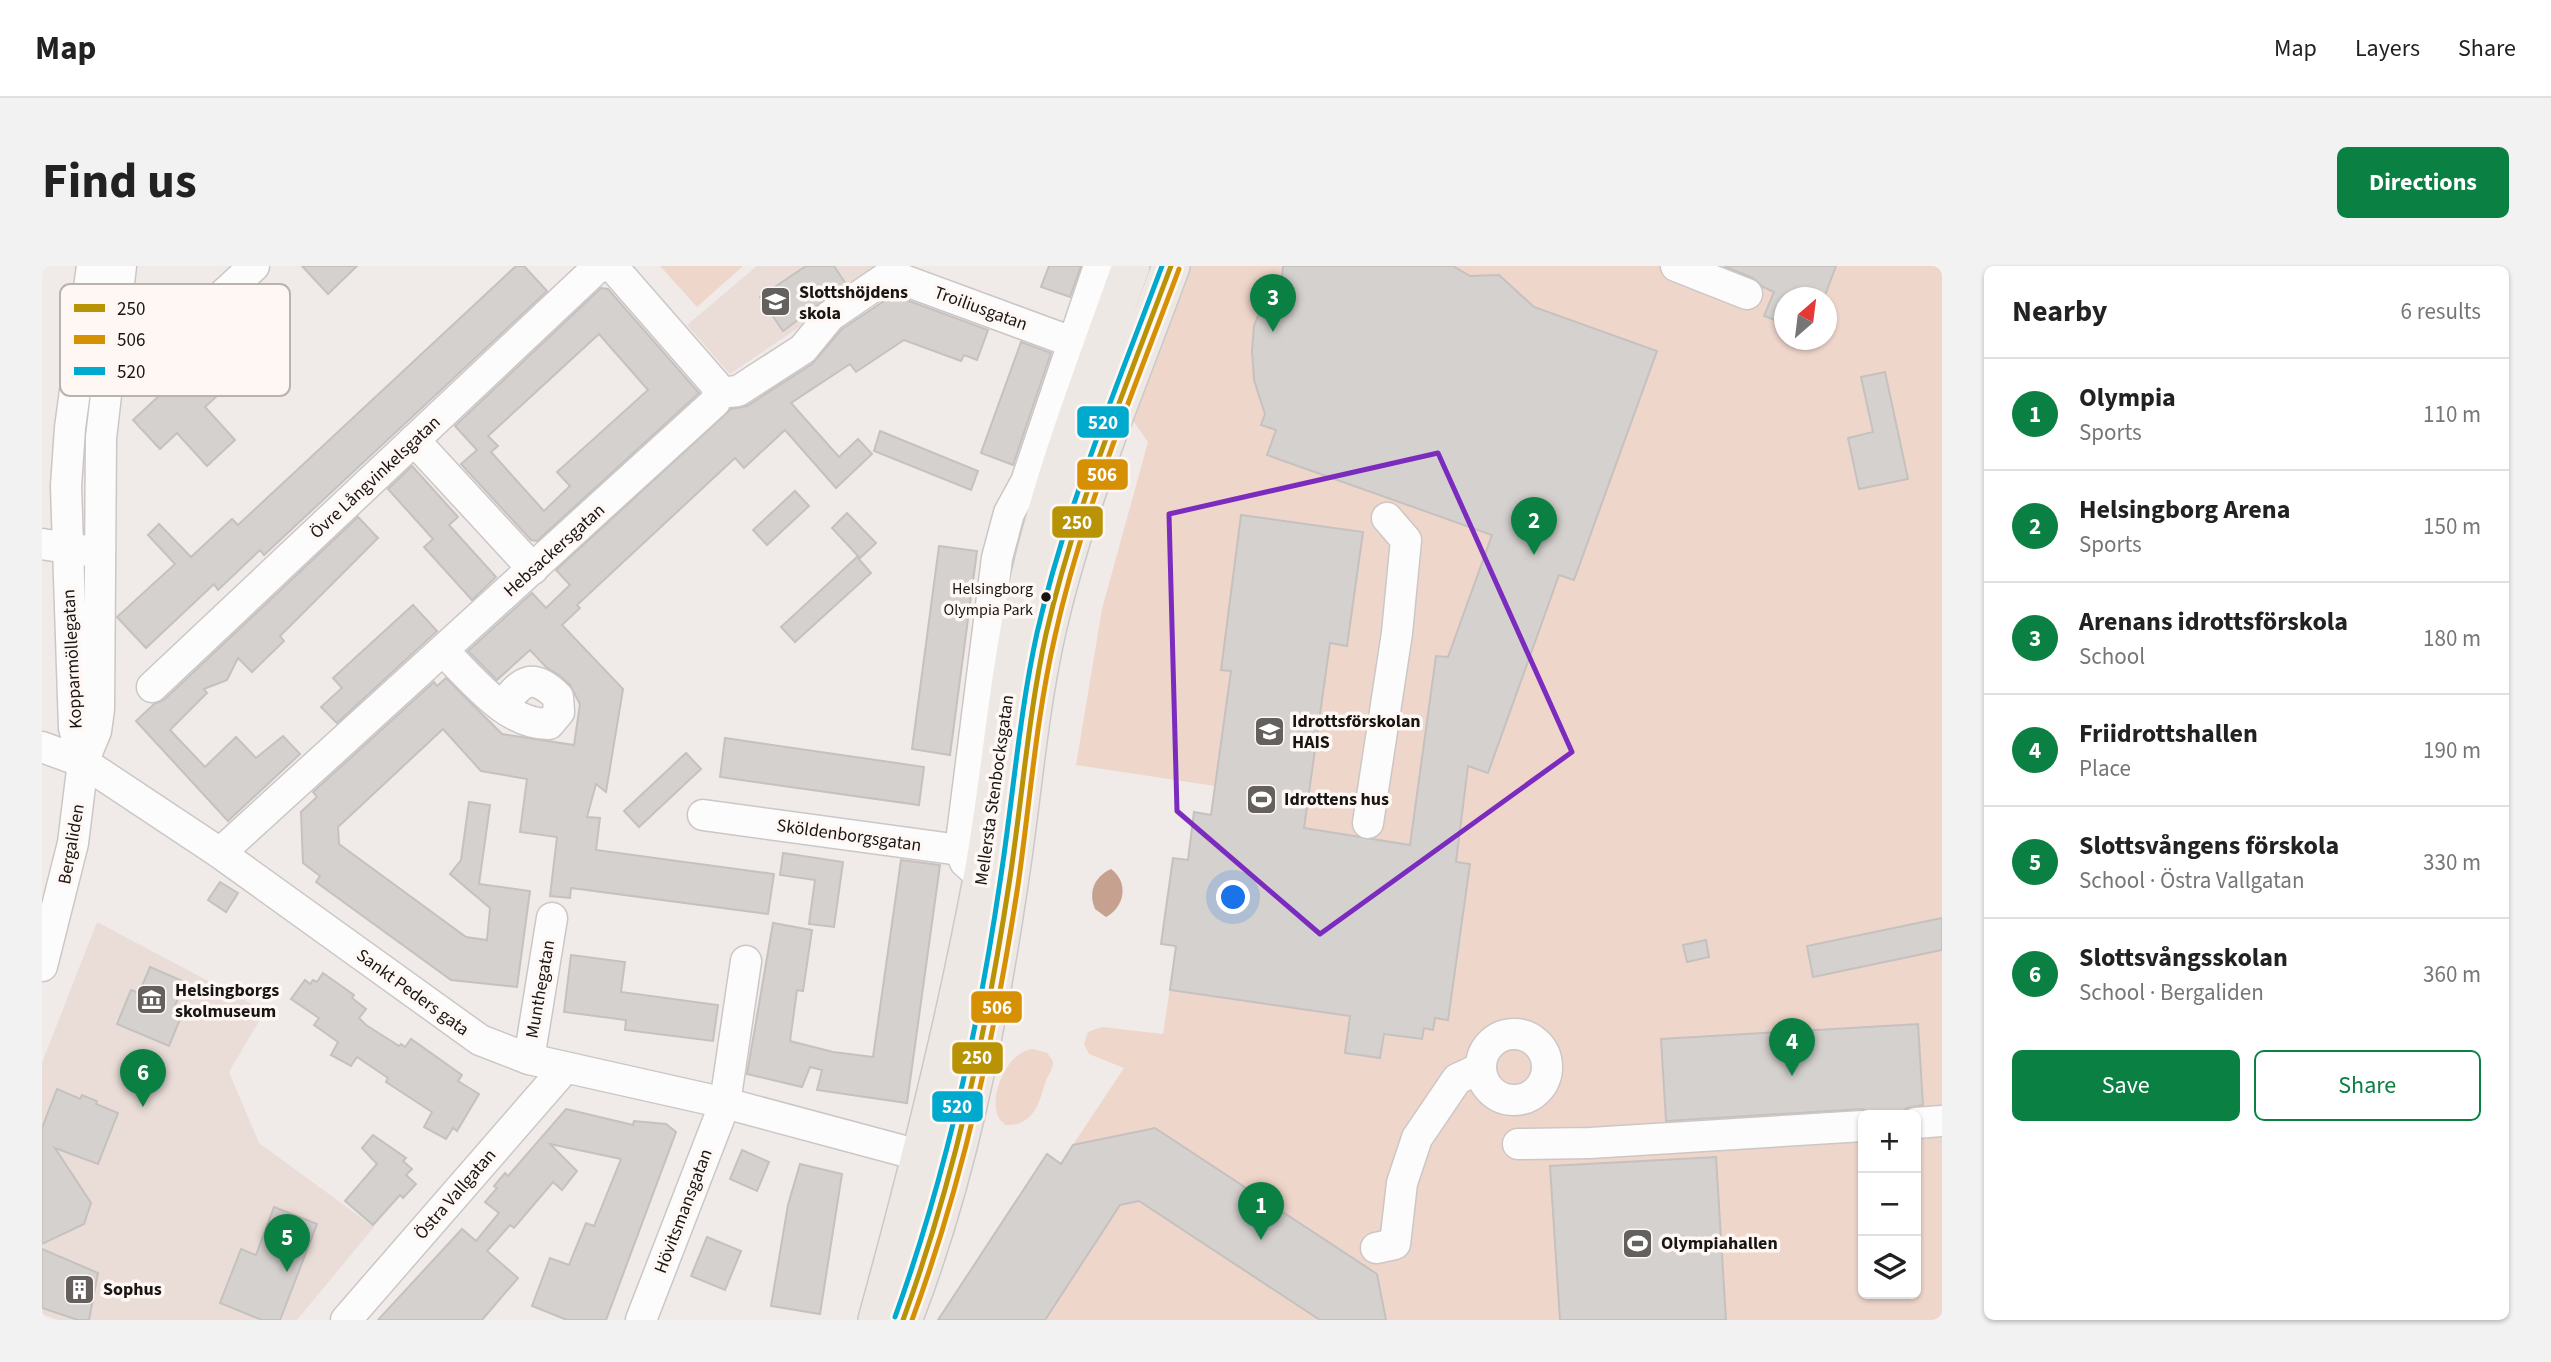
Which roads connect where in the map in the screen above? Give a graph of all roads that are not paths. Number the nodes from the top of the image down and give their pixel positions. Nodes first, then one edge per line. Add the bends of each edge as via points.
1 (92, 266) edge
2 (121, 266) edge
3 (254, 266) edge
4 (599, 266) edge
5 (612, 266) edge
6 (1099, 266) edge
7 (1131, 266) edge
8 (1171, 266) edge
9 (1685, 269) edge
10 (892, 270) edge
11 (94, 284) edge
12 (114, 284) edge
13 (234, 284) edge
14 (1747, 294) dead end
15 (1072, 342) junction
16 (718, 393) junction
17 (79, 396) edge
18 (100, 396) edge
19 (414, 440) junction
20 (1387, 518) dead end
21 (55, 546) edge
22 (102, 554) junction
23 (533, 569) junction
24 (443, 650) junction
25 (152, 687) dead end
26 (502, 707) dead end
27 (42, 747) edge
28 (83, 762) junction
29 (702, 815) dead end
30 (1368, 824) dead end
31 (219, 853) junction
32 (971, 863) junction
33 (552, 918) dead end
34 (48, 929) edge
35 (746, 961) dead end
36 (42, 966) edge
37 (528, 1059) junction
38 (565, 1069) junction
39 (1481, 1069) dead end
40 (725, 1103) junction
41 (1942, 1121) edge
42 (1921, 1123) edge
43 (1858, 1126) edge
44 (1518, 1144) dead end
45 (935, 1160) junction
46 (1376, 1248) dead end
47 (346, 1320) edge
48 (641, 1320) edge
49 (877, 1320) edge
50 (903, 1320) edge

1 - 11 street, Kopparmöllegatan
2 - 12 street, Kopparmöllegatan
3 - 13 street
4 - 19 street, Övre Långvinkelsgatan
5 - 16 street
6 - 15 street, Mellersta Stenbocksgatan
7 - 32 main road, Mellersta Stenbocksgatan via 1035,554
8 - 45 main road, Mellersta Stenbocksgatan via 1054,602 980,1043
9 - 14 street
10 - 15 street, Troiliusgatan
10 - 16 street via 830,316 803,349 738,391
15 - 32 street, Mellersta Stenbocksgatan via 997,558
16 - 23 street, Hebsackersgatan via 715,402
17 - 21 street, Kopparmöllegatan via 70,428
18 - 22 street, Kopparmöllegatan
19 - 23 street
19 - 25 street, Övre Långvinkelsgatan
20 - 30 street via 1406,540
21 - 22 street
21 - 28 street, Kopparmöllegatan via 74,728
22 - 28 street, Kopparmöllegatan via 99,709
23 - 24 street, Hebsackersgatan
24 - 26 street
24 - 31 street, Hebsackersgatan
27 - 28 street, Sankt Peders gata
28 - 31 street, Sankt Peders gata
28 - 34 street, Bergaliden via 73,844
29 - 32 street, Sköldenborgsgatan
31 - 37 street, Sankt Peders gata via 464,1030
32 - 45 main road, Mellersta Stenbocksgatan
33 - 37 street, Munthegatan
34 - 36 street, Bergaliden
35 - 40 street, Hövitsmansgatan
37 - 38 street, Sankt Peders gata
38 - 40 street, Sankt Peders gata
38 - 47 street, Östra Vallgatan
39 - 46 street via 1457,1079 1417,1138 1402,1183 1395,1244
40 - 45 street, Sankt Peders gata
40 - 48 street, Hövitsmansgatan
41 - 42 street
43 - 44 street
45 - 49 main road, Mellersta Stenbocksgatan
45 - 50 main road, Mellersta Stenbocksgatan via 939,1216

